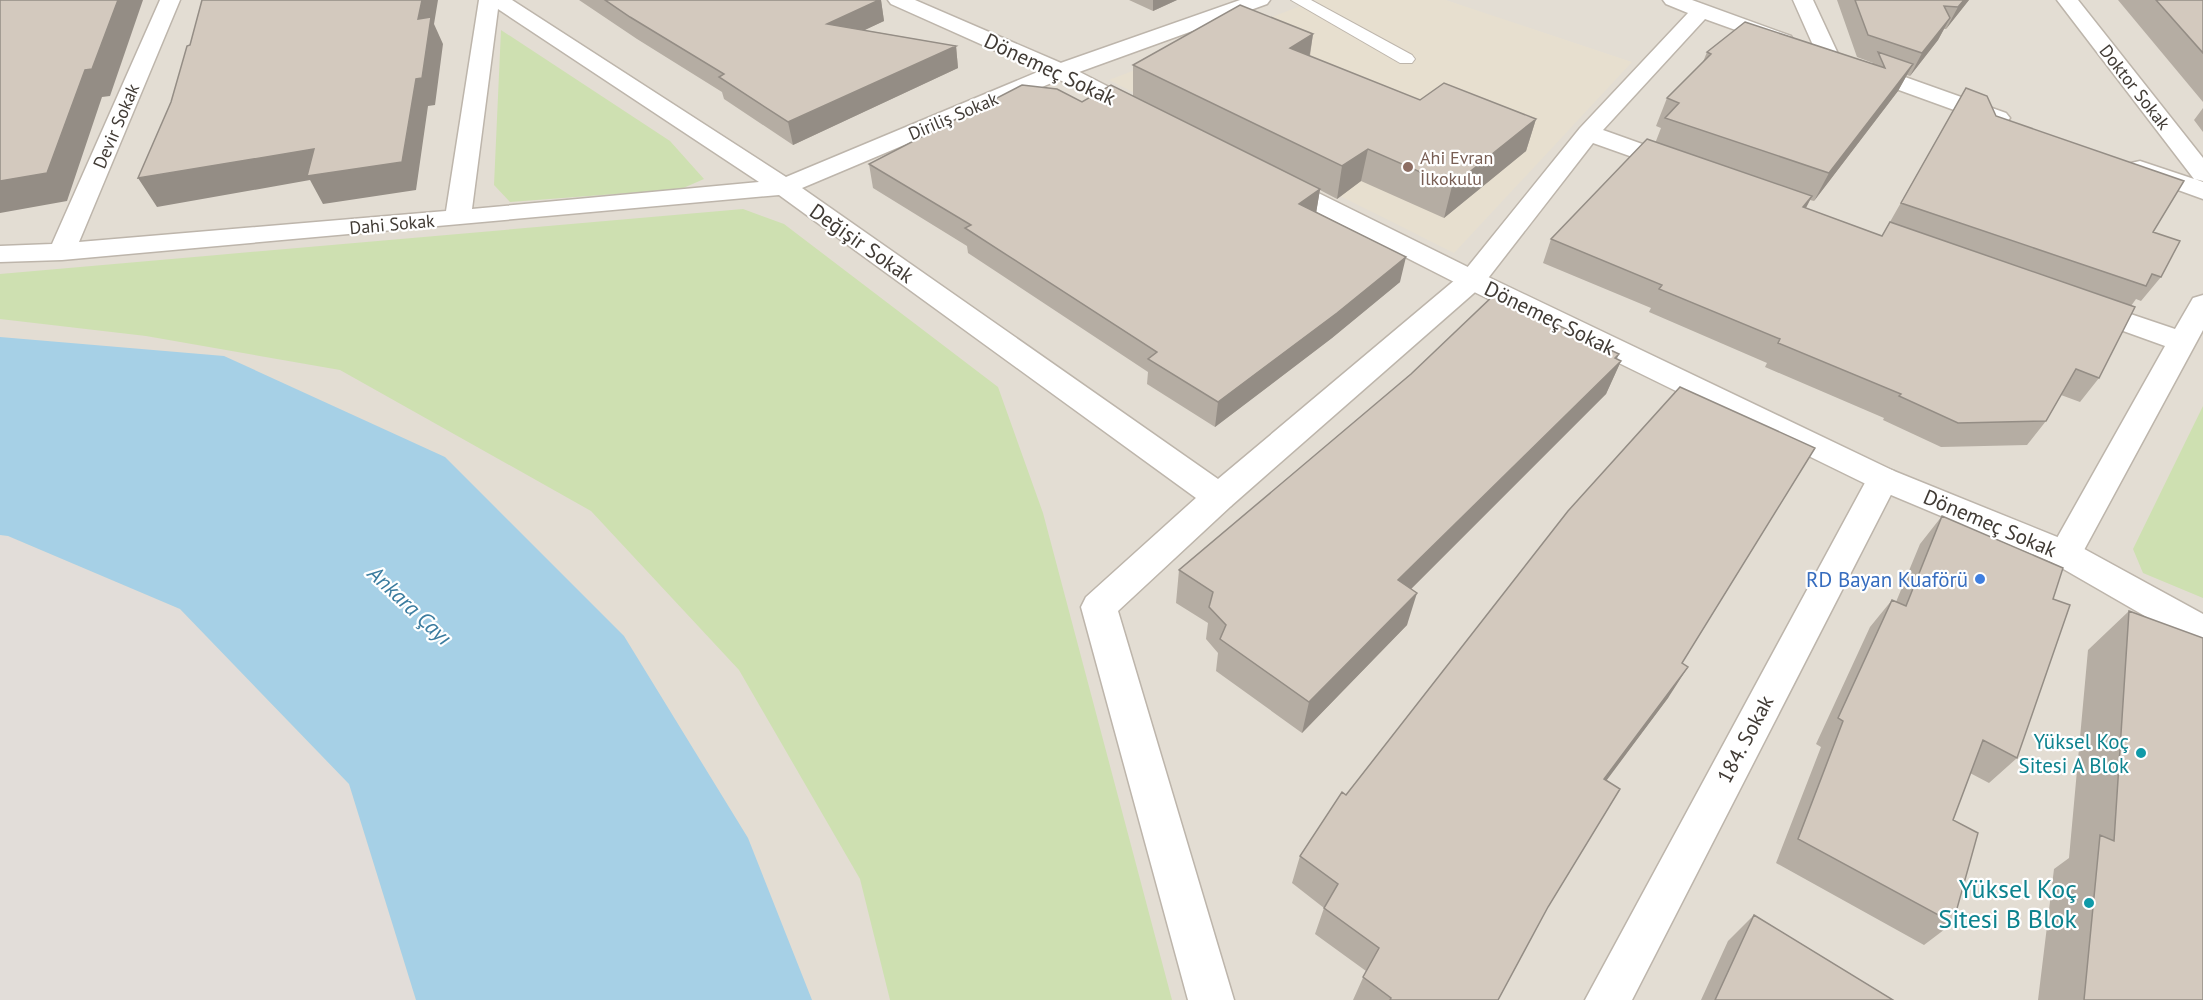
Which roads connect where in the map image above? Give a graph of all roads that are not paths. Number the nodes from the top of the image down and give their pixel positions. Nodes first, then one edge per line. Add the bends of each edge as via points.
1 (170, 0) edge
2 (489, 0) edge
3 (498, 0) edge
4 (898, 0) edge
5 (1260, 0) edge
6 (1299, 0) edge
7 (1673, 0) edge
8 (1803, 0) edge
9 (2067, 0) edge
10 (1701, 11) junction
11 (1828, 57) junction
12 (1406, 58) dead end
13 (1060, 71) junction
14 (2015, 124) edge
15 (1165, 125) edge
16 (1588, 133) junction
17 (2115, 159) edge
18 (1250, 168) edge
19 (1700, 172) edge
20 (2203, 174) edge
21 (784, 187) junction
22 (2203, 191) edge
23 (458, 218) junction
24 (62, 252) junction
25 (0, 254) edge
26 (1472, 280) junction
27 (2058, 298) edge
28 (2203, 304) edge
29 (2181, 341) junction
30 (1883, 478) junction
31 (1219, 497) junction
32 (2065, 554) junction
33 (2203, 632) edge
34 (1211, 1000) edge
35 (1608, 1000) edge

1 - 24 street, Devir Sokak
2 - 23 street
3 - 21 street, Değişir Sokak
4 - 13 street, Dönemeç Sokak
5 - 13 street, Diriliş Sokak
6 - 12 lane
7 - 10 street
8 - 11 street
9 - 20 street, Doktor Sokak
10 - 11 street
10 - 16 street
11 - 14 street
13 - 15 street, Dönemeç Sokak
13 - 21 street, Diriliş Sokak
16 - 19 street
16 - 26 street
17 - 22 street
18 - 26 street, Dönemeç Sokak
21 - 23 street, Dahi Sokak
21 - 31 street, Değişir Sokak
23 - 24 street, Dahi Sokak
24 - 25 street, Dahi Sokak
26 - 30 street, Dönemeç Sokak
26 - 31 street
27 - 29 street
28 - 29 street
29 - 32 street
30 - 32 street, Dönemeç Sokak
30 - 35 street, 184. Sokak
31 - 34 street via 1099,607
32 - 33 street, Dönemeç Sokak

